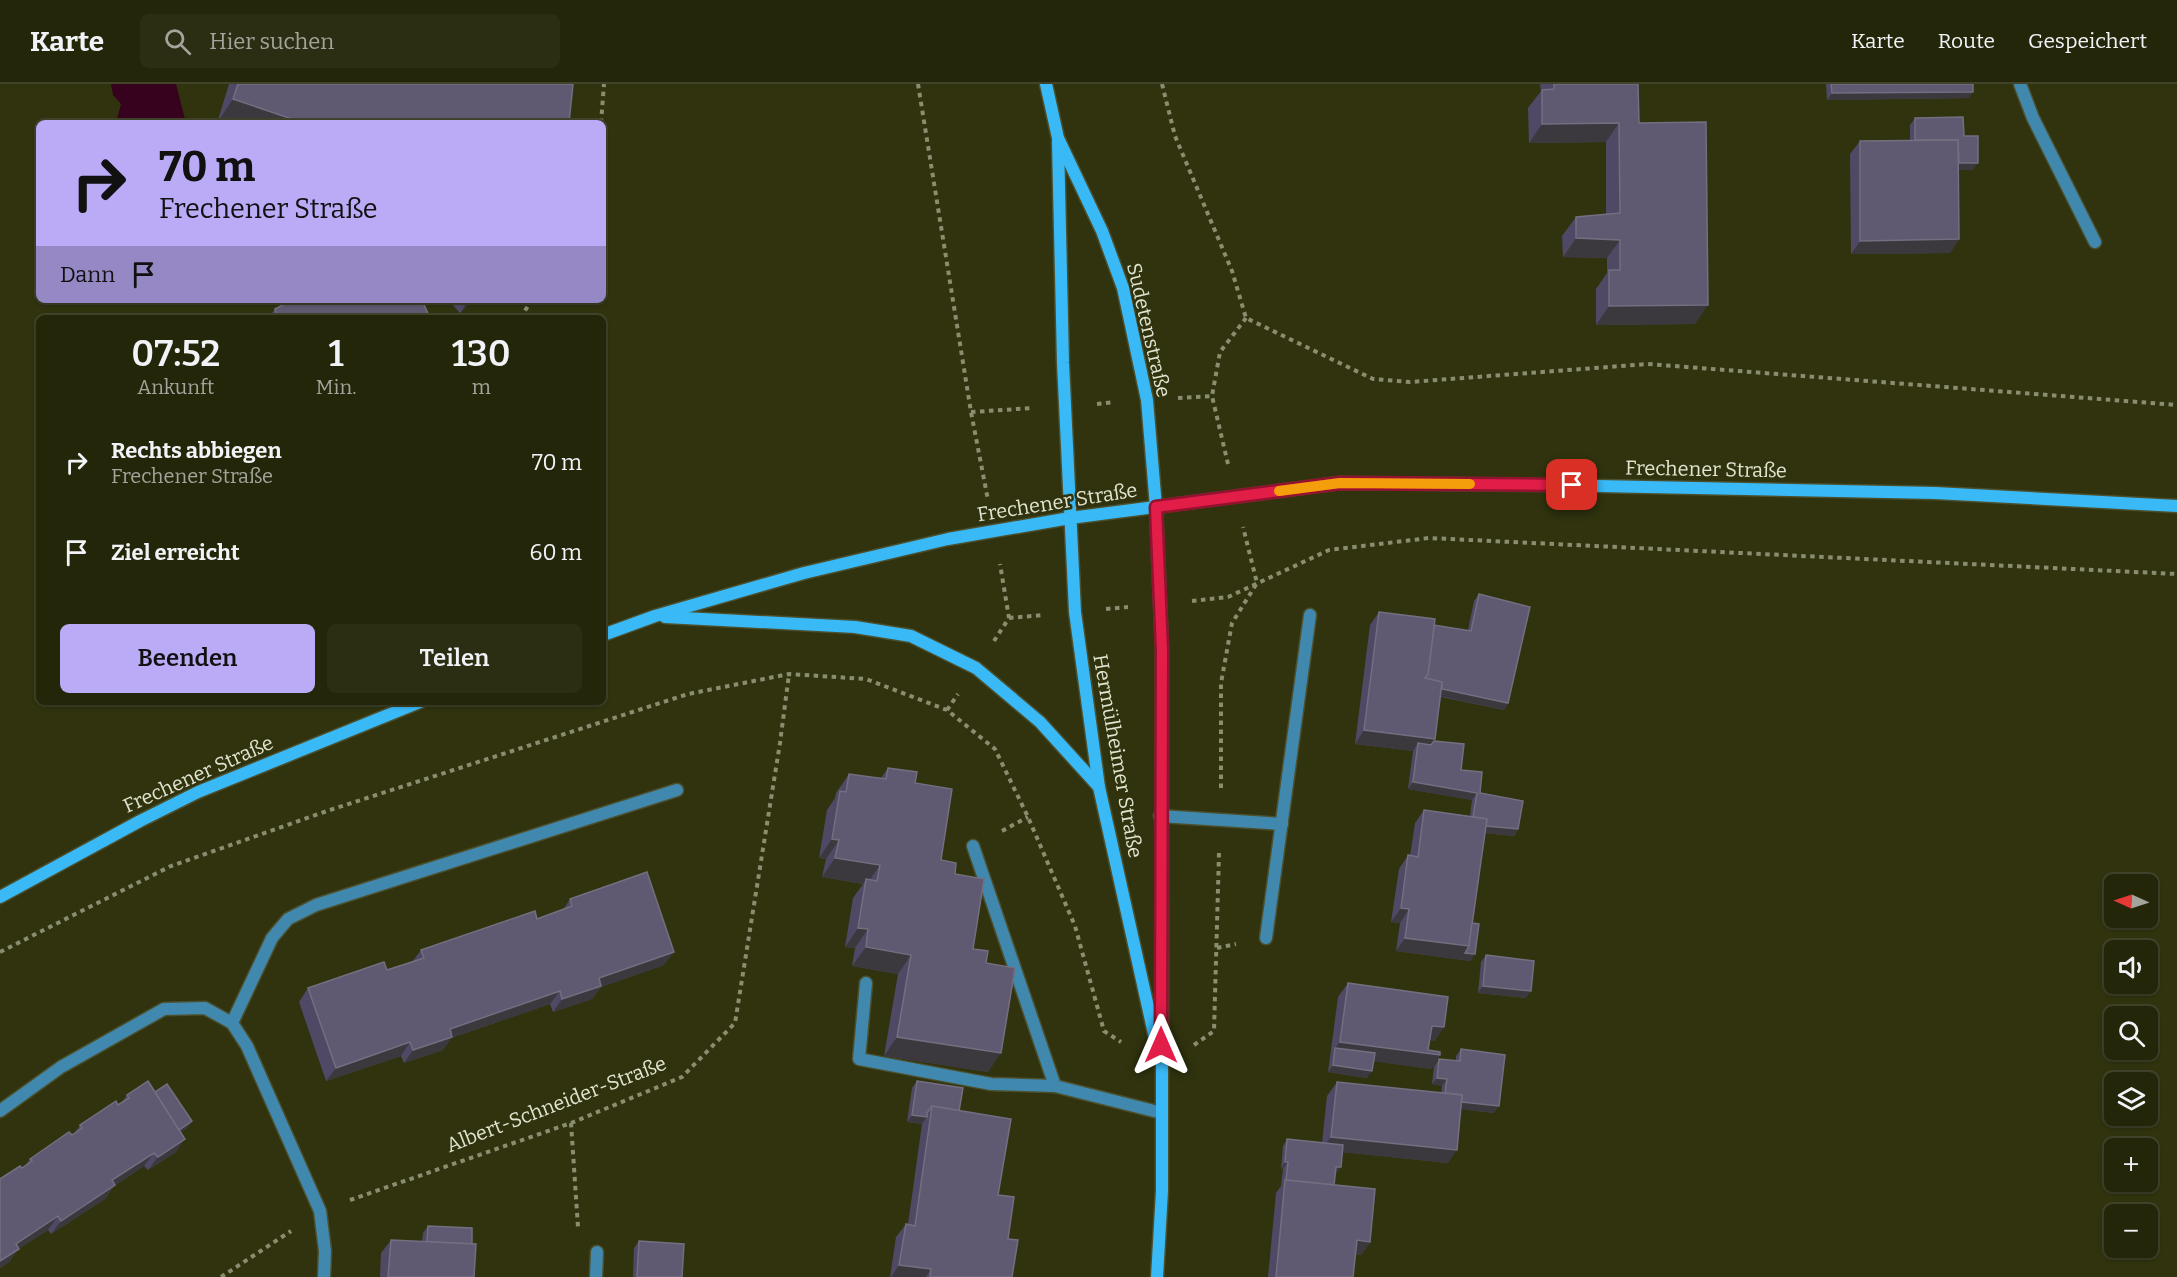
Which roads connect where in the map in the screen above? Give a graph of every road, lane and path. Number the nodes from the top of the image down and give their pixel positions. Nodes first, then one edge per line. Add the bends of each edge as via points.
1 (604, 84) edge
2 (918, 84) edge
3 (1046, 84) edge
4 (1162, 84) edge
5 (2020, 84) edge
6 (601, 120) edge
7 (1058, 138) junction
8 (2096, 242) dead end
9 (1246, 318) junction
10 (2177, 405) edge
11 (971, 412) dead end
12 (1236, 497) junction
13 (2177, 506) edge
14 (1156, 507) junction
15 (1070, 518) junction
16 (2177, 574) edge
17 (1257, 583) junction
18 (1161, 604) junction
19 (1075, 612) junction
20 (1310, 615) dead end
21 (655, 616) junction
22 (1009, 618) dead end
23 (606, 634) edge
24 (789, 674) junction
25 (413, 705) edge
26 (1099, 787) junction
27 (677, 790) dead end
28 (1161, 816) junction
29 (1220, 820) junction
30 (1282, 824) junction
31 (973, 846) dead end
32 (0, 897) edge
33 (1266, 938) dead end
34 (0, 952) edge
35 (866, 983) dead end
36 (232, 1023) junction
37 (1161, 1068) junction
38 (1055, 1086) junction
39 (0, 1111) edge
40 (1161, 1113) junction
41 (571, 1123) junction
42 (320, 1211) junction
43 (597, 1252) joint
44 (221, 1277) edge
45 (324, 1277) edge
46 (596, 1277) edge
47 (1157, 1277) edge

1 - 6 path
2 - 11 path
3 - 7 street, Sudetenstraße
4 - 9 path via 1175,136 1232,271
5 - 8 street via 2033,118
7 - 14 street, Sudetenstraße via 1124,288 1147,400
7 - 15 street, Sudetenstraße
9 - 10 path via 1372,379 1410,382 1648,364
9 - 12 path via 1220,352 1212,396
12 - 13 street, Frechener Straße via 1340,483 1935,493
12 - 14 street, Frechener Straße
12 - 17 path
14 - 15 street, Frechener Straße
14 - 18 street, Hermülheimer Straße
15 - 19 street, Hermülheimer Straße
15 - 21 street, Frechener Straße via 948,539 804,573
16 - 17 path via 1429,538 1329,550
17 - 18 path via 1228,597
17 - 29 path via 1232,623 1221,683
18 - 19 path
18 - 28 street, Hermülheimer Straße
19 - 22 path
19 - 26 street, Hermülheimer Straße
20 - 30 street
21 - 23 street, Frechener Straße
21 - 26 street via 855,627 911,636 976,668 1040,722
24 - 34 path via 688,694 171,866
24 - 37 path via 866,679 947,710 995,749 1075,926 1104,1031
24 - 41 path, Albert-Schneider-Straße via 735,1023 682,1077
25 - 32 street, Frechener Straße via 198,792
26 - 37 street, Hermülheimer Straße
27 - 36 street via 316,905 288,919 272,938
28 - 29 street, Hermülheimer Straße
28 - 37 street, Hermülheimer Straße
29 - 30 street, Hermülheimer Straße
29 - 37 path via 1214,1031
30 - 33 street
31 - 38 street
35 - 38 street via 859,1059 990,1084
36 - 39 street via 205,1008 164,1009 61,1067
36 - 42 street via 247,1046
37 - 40 street, Hermülheimer Straße
38 - 40 street
40 - 47 street, Hermülheimer Straße
41 - 42 path, Albert-Schneider-Straße
41 - 43 path via 579,1239
42 - 44 path, Albert-Schneider-Straße
42 - 45 street
43 - 46 street

